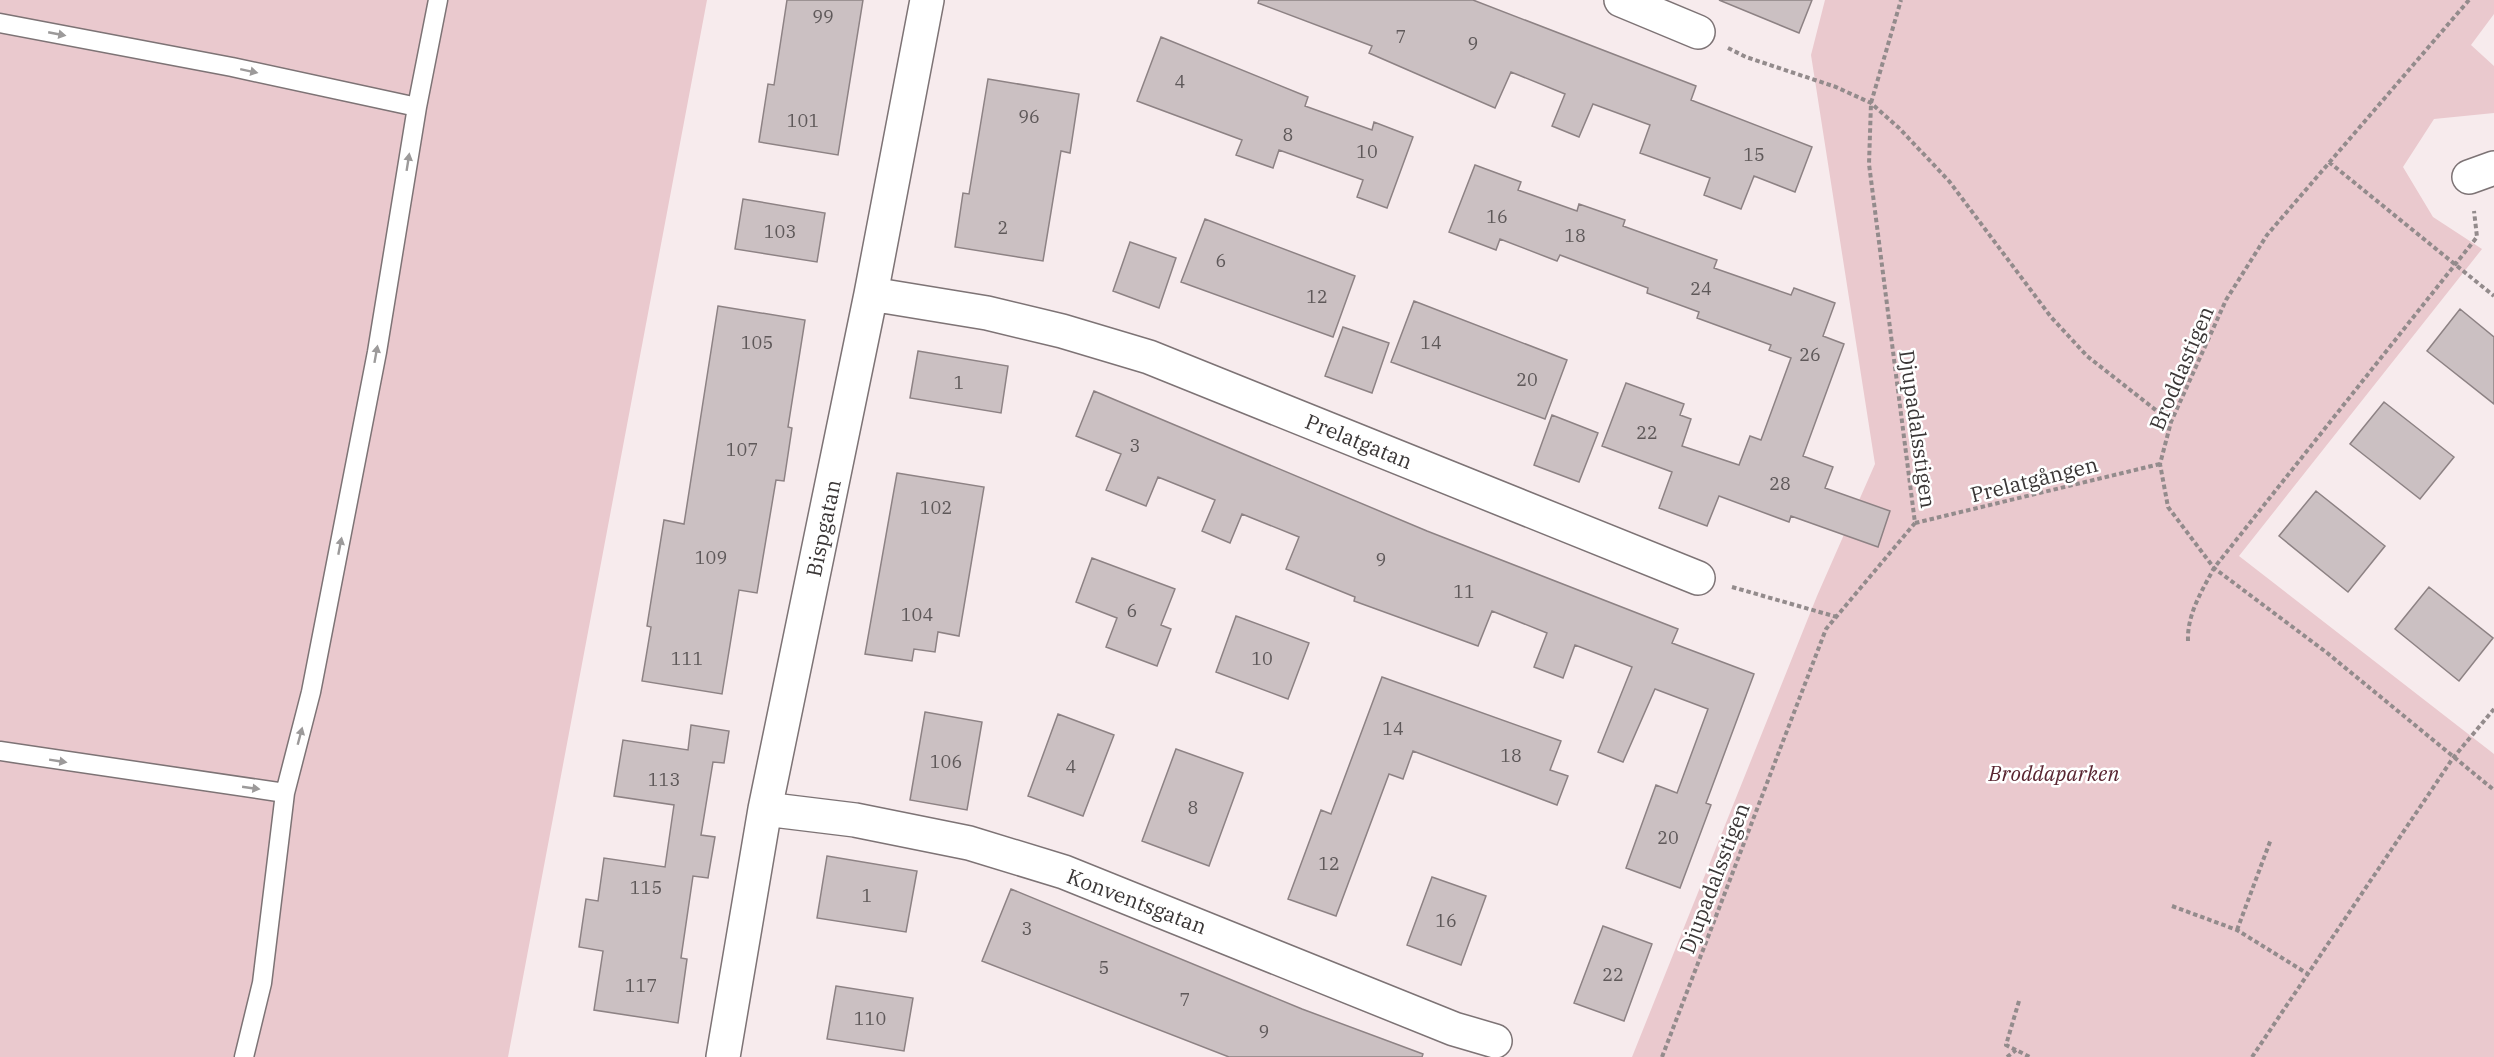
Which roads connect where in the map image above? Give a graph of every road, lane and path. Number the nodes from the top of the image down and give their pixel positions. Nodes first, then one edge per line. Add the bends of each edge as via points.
1 (438, 0) edge
2 (927, 0) edge
3 (1621, 0) edge
4 (1901, 0) edge
5 (2469, 0) edge
6 (0, 23) edge
7 (1698, 32) joint
8 (1871, 103) junction
9 (417, 107) junction
10 (2329, 162) junction
11 (2482, 173) edge
12 (2456, 265) junction
13 (871, 294) junction
14 (2494, 296) edge
15 (2171, 422) junction
16 (2160, 464) junction
17 (1915, 523) junction
18 (2214, 568) junction
19 (1698, 578) joint
20 (1838, 618) junction
21 (2188, 641) dead end
22 (2494, 709) edge
23 (0, 751) edge
24 (2453, 758) junction
25 (2494, 790) edge
26 (285, 793) junction
27 (765, 808) junction
28 (2271, 839) dead end
29 (2172, 906) dead end
30 (2237, 930) junction
31 (2308, 974) junction
32 (2019, 1001) dead end
33 (1495, 1041) dead end
34 (2017, 1050) junction
35 (244, 1057) edge
36 (723, 1057) edge
37 (1662, 1057) edge
38 (2007, 1057) edge
39 (2030, 1057) edge
40 (2252, 1057) edge

1 - 9 lane
2 - 13 street, Bispgatan
3 - 7 street
4 - 8 path, Djupadalsstigen
5 - 10 path, Broddastigen
6 -> 9 lane
7 - 8 path via 1746,57
8 - 15 path via 1949,181 2051,317 2080,348
8 - 17 path, Djupadalsstigen via 1869,164
26 -> 9 lane via 316,669 377,352
10 - 12 path
10 - 15 path, Broddastigen via 2267,235 2226,300
11 - 12 path via 2477,237
12 - 14 path
12 - 18 path
13 - 19 street, Prelatgatan via 998,316 1149,357
13 - 27 street, Bispgatan
15 - 16 path, Broddastigen
16 - 17 path, Prelatgången
16 - 18 path, Broddastigen via 2168,507
17 - 20 path, Djupadalsstigen
18 - 21 path via 2197,600 2188,627
18 - 24 path, Broddastigen via 2326,652
19 - 20 path
20 - 37 path, Djupadalsstigen via 1826,629
22 - 24 path
23 -> 26 lane
24 - 25 path, Broddastigen
24 - 31 path
26 - 35 lane via 262,983
27 - 33 street, Konventsgatan via 855,820 969,843 1064,872 1454,1029
27 - 36 street, Bispgatan
28 - 30 path
29 - 30 path
30 - 31 path
31 - 40 path
32 - 34 path via 2006,1045
34 - 38 path
34 - 39 path

